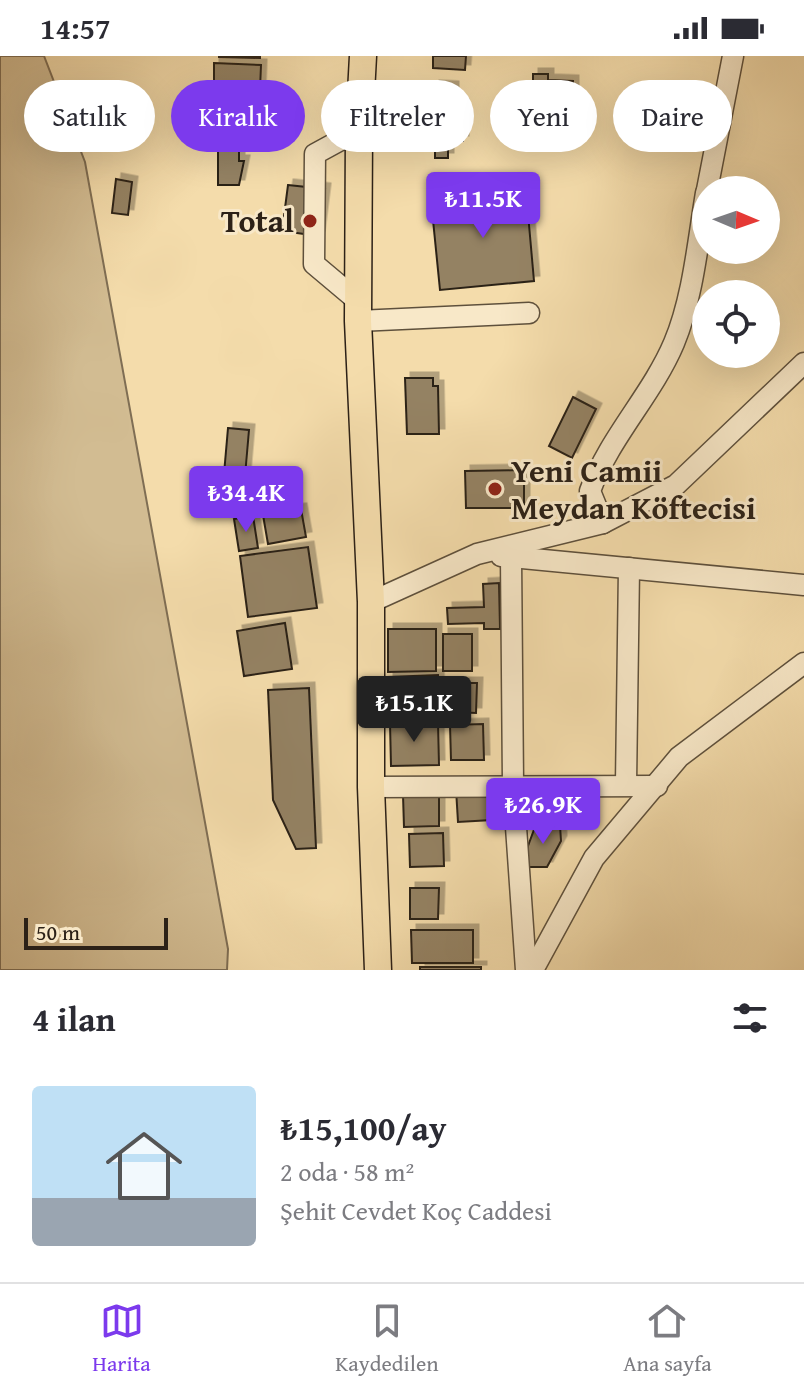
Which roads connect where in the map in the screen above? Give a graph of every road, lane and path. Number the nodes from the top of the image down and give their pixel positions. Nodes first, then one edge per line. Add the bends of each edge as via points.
1 (363, 56) edge
2 (733, 56) edge
3 (362, 80) edge
4 (321, 151) edge
5 (359, 152) edge
6 (709, 176) edge
7 (693, 264) edge
8 (358, 311) junction
9 (529, 313) dead end
10 (804, 363) edge
11 (603, 523) junction
12 (477, 554) junction
13 (511, 557) junction
14 (629, 568) junction
15 (804, 585) edge
16 (371, 602) junction
17 (804, 663) edge
18 (513, 784) junction
19 (626, 784) junction
20 (657, 786) junction
21 (371, 787) junction
22 (378, 970) edge
23 (526, 970) edge
24 (533, 970) edge

1 - 3 main road
2 - 6 street
4 - 8 street via 315,154 314,264
5 - 8 main road
7 - 11 street via 674,342 596,472 590,491
8 - 9 street
8 - 16 main road
10 - 11 street via 676,485
11 - 12 street
12 - 13 street
12 - 16 street
13 - 14 street
13 - 18 street
14 - 15 street
14 - 19 street
16 - 21 main road
17 - 20 street via 679,757
18 - 19 street
18 - 21 street
18 - 23 street
19 - 20 street
20 - 24 street via 594,858
21 - 22 main road

